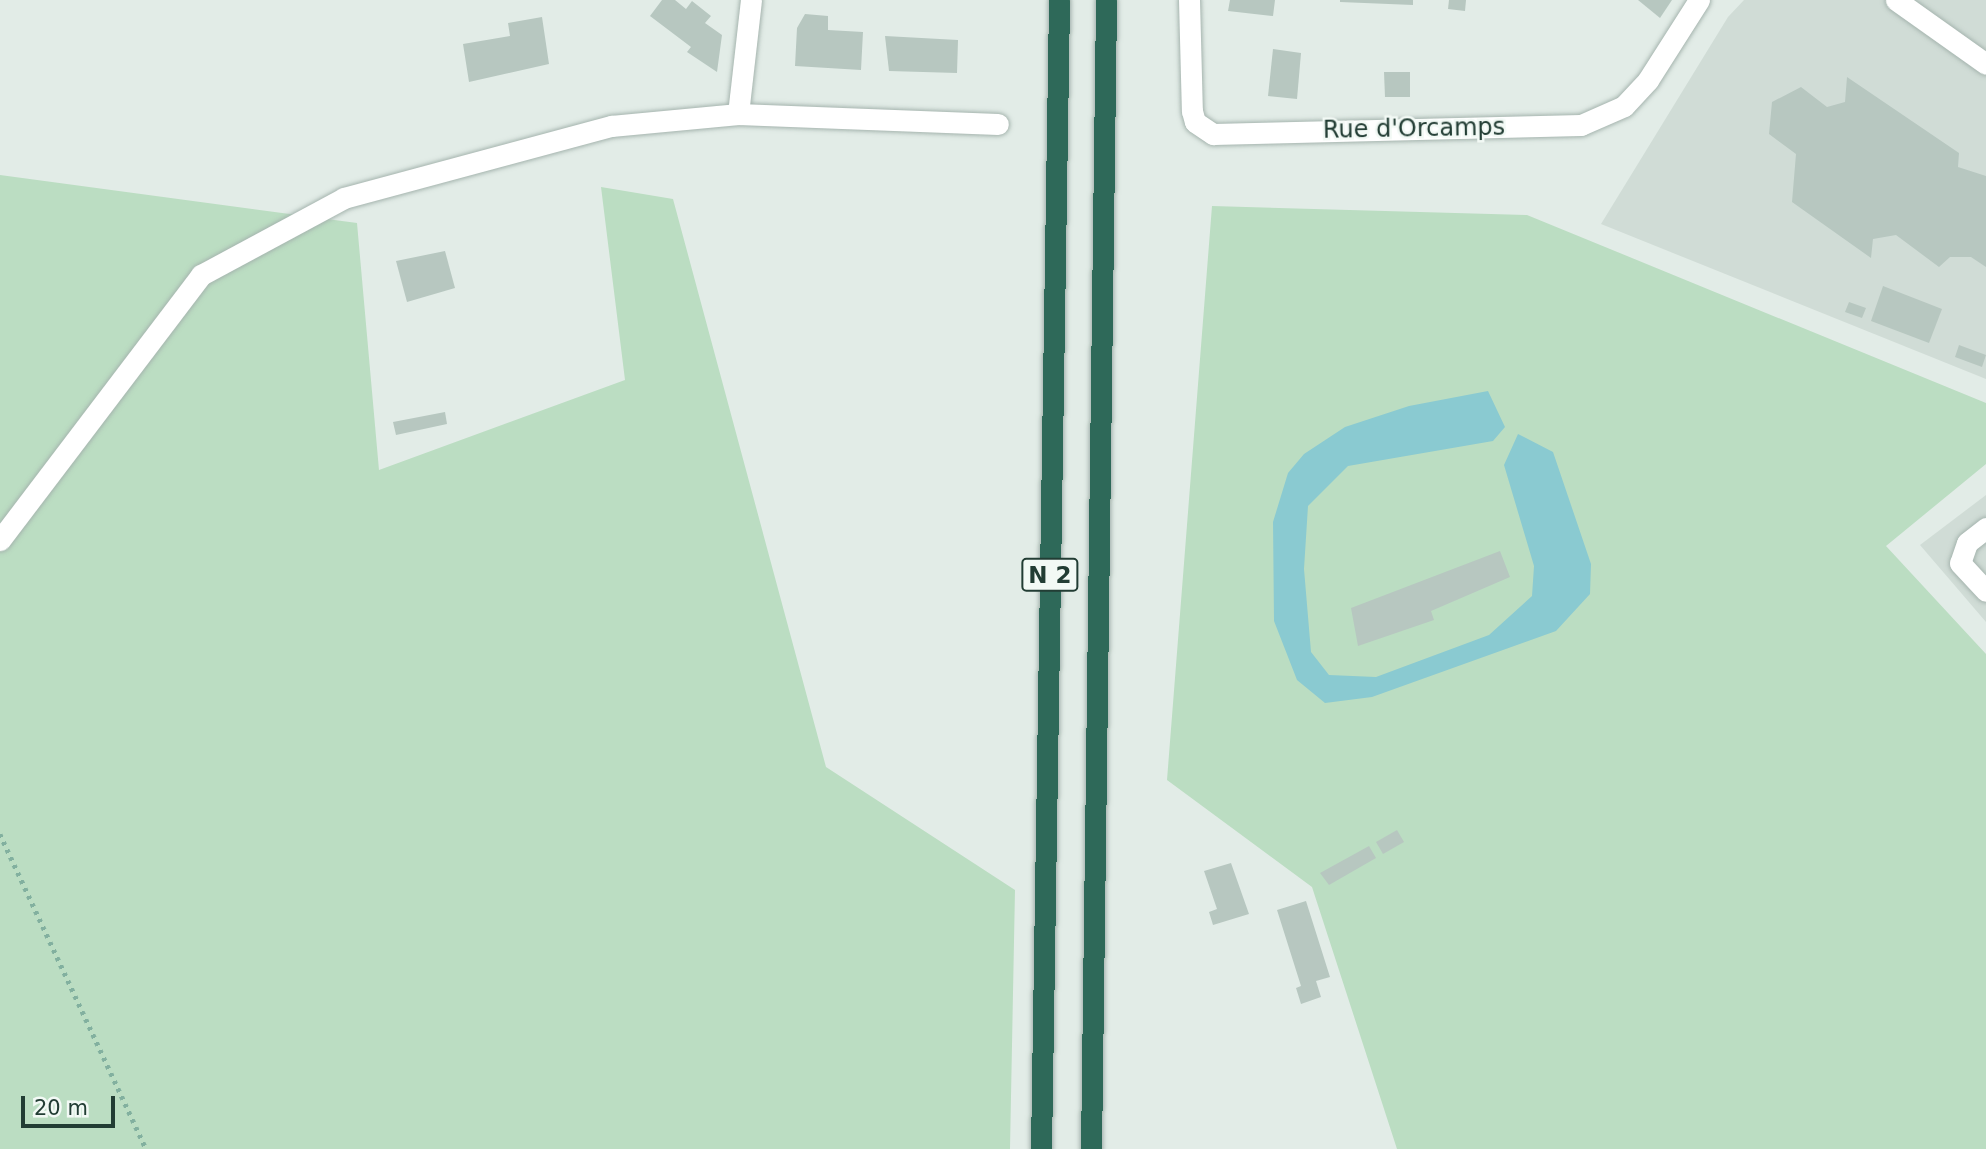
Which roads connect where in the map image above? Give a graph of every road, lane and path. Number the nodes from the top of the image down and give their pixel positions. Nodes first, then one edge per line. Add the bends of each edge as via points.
1 (751, 0) edge
2 (1059, 0) edge
3 (1106, 0) edge
4 (1189, 0) edge
5 (1699, 0) edge
6 (1896, 0) edge
7 (1986, 64) edge
8 (738, 114) junction
9 (999, 124) dead end
10 (1986, 528) edge
11 (0, 540) edge
12 (1986, 591) edge
13 (0, 834) edge
14 (146, 1149) edge
15 (1041, 1149) edge
16 (1091, 1149) edge

1 - 8 street
2 - 15 highway, N 2
3 - 16 highway, N 2
4 - 5 street, Rue d'Orcamps via 1192,111 1195,122 1213,134 1581,125 1624,106 1648,80
6 - 7 street
8 - 9 street
8 - 11 street via 611,126 344,198 201,275
10 - 12 street via 1968,543 1960,563
13 - 14 path

